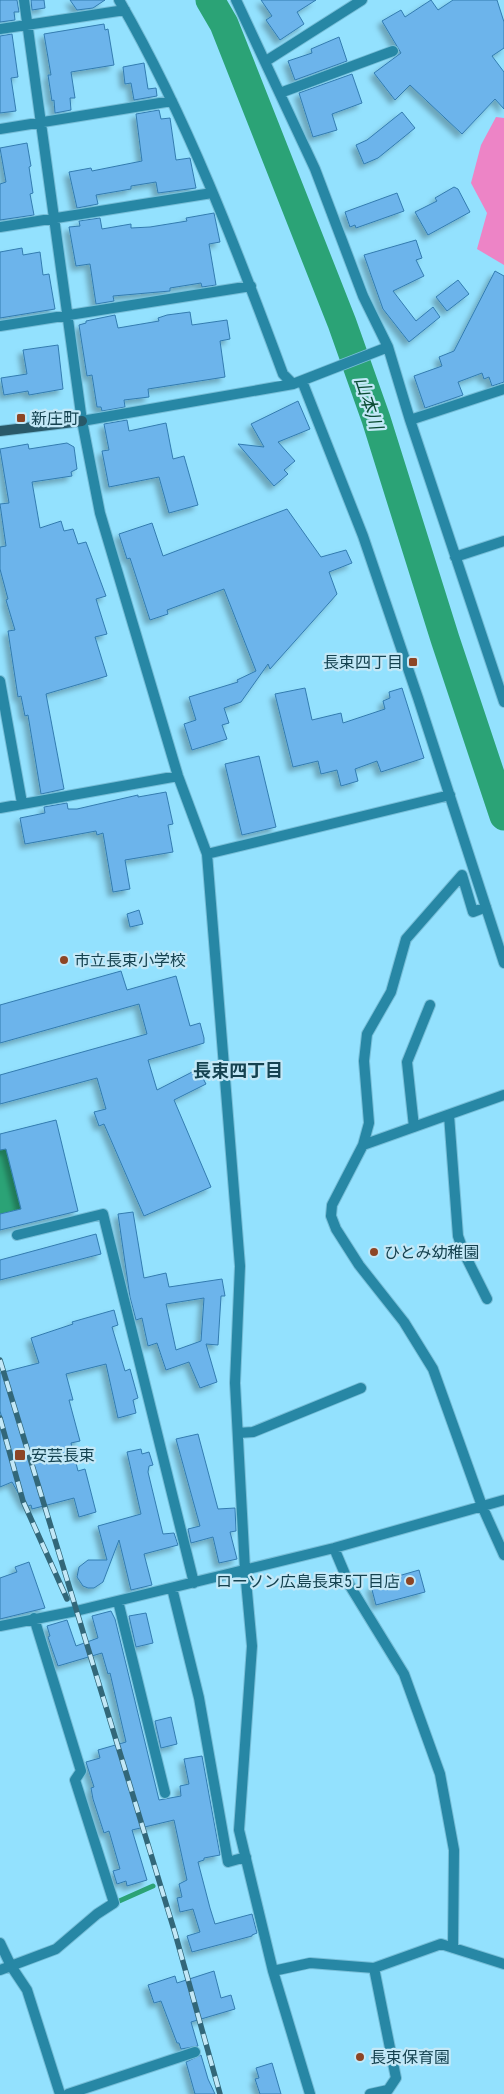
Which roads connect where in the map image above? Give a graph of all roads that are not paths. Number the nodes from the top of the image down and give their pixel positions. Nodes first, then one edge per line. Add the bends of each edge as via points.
1 (24, 0) edge
2 (119, 0) edge
3 (236, 0) edge
4 (362, 0) edge
5 (125, 10) junction
6 (28, 25) junction
7 (0, 29) edge
8 (393, 51) dead end
9 (266, 61) junction
10 (280, 93) junction
11 (172, 101) junction
12 (42, 123) junction
13 (0, 129) edge
14 (212, 193) junction
15 (55, 218) junction
16 (0, 227) edge
17 (251, 286) junction
18 (68, 314) junction
19 (0, 326) edge
20 (384, 348) junction
21 (302, 381) junction
22 (504, 389) edge
23 (410, 420) junction
24 (82, 421) junction
25 (0, 431) edge
26 (504, 541) edge
27 (455, 557) junction
28 (0, 681) edge
29 (503, 696) edge
30 (178, 776) junction
31 (450, 795) junction
32 (22, 803) junction
33 (0, 808) edge
34 (207, 854) junction
35 (486, 907) junction
36 (504, 963) edge
37 (430, 1005) dead end
38 (504, 1095) edge
39 (449, 1115) junction
40 (414, 1127) junction
41 (363, 1146) junction
42 (17, 1235) dead end
43 (487, 1299) dead end
44 (361, 1388) dead end
45 (238, 1433) junction
46 (504, 1500) edge
47 (482, 1506) junction
48 (334, 1548) junction
49 (504, 1555) edge
50 (245, 1570) junction
51 (194, 1582) junction
52 (172, 1588) junction
53 (118, 1601) junction
54 (34, 1618) junction
55 (0, 1626) edge
56 (165, 1793) dead end
57 (246, 1857) junction
58 (0, 1943) edge
59 (454, 1948) junction
60 (504, 1964) edge
61 (11, 1966) junction
62 (374, 1968) junction
63 (0, 1970) edge
64 (273, 1971) junction
65 (195, 2052) dead end
66 (60, 2094) edge
67 (68, 2094) edge
68 (310, 2094) edge
69 (370, 2094) edge

1 - 6 street
2 - 5 street
3 - 9 street
4 - 9 street
5 - 6 street
5 - 11 street
6 - 7 street
6 - 12 street
8 - 10 street
9 - 10 street
10 - 20 street via 314,169
11 - 12 street
11 - 14 street
12 - 13 street
12 - 15 street
14 - 15 street
14 - 17 street
15 - 16 street
15 - 18 street
17 - 18 street
17 - 21 street via 284,374
18 - 19 street
18 - 24 street
20 - 21 street
20 - 23 street
21 - 24 street
21 - 31 street via 363,536
22 - 23 street
23 - 27 street
24 - 25 street
24 - 30 street via 100,513
26 - 27 street
27 - 29 street
28 - 32 street
30 - 32 street
30 - 34 street
31 - 34 street
31 - 35 street
32 - 33 street
34 - 45 street via 240,1266 236,1383
35 - 36 street
35 - 41 street via 473,912 462,875 406,940 391,992 367,1034 364,1061 369,1123
37 - 40 street via 407,1062
38 - 39 street
39 - 40 street
39 - 43 street via 458,1236
40 - 41 street
41 - 47 street via 332,1205 331,1216 360,1265 404,1322 434,1369
42 - 51 street via 103,1214
44 - 45 street via 253,1432
45 - 50 street
46 - 47 street
47 - 48 street
47 - 49 street
48 - 50 street
48 - 59 street via 350,1586 404,1674 440,1774 454,1850
50 - 51 street
50 - 57 street via 252,1646 239,1830
51 - 52 street
52 - 53 street
52 - 57 street via 199,1698 228,1862
53 - 54 street
53 - 56 street
54 - 55 street
54 - 61 street via 81,1771 75,1780 114,1903 56,1949
57 - 64 street
58 - 61 street
59 - 60 street
59 - 62 street via 441,1944
61 - 63 street
61 - 66 street via 27,1990
62 - 64 street via 310,1963
62 - 69 street via 396,2078 388,2090
64 - 68 street
65 - 67 street

